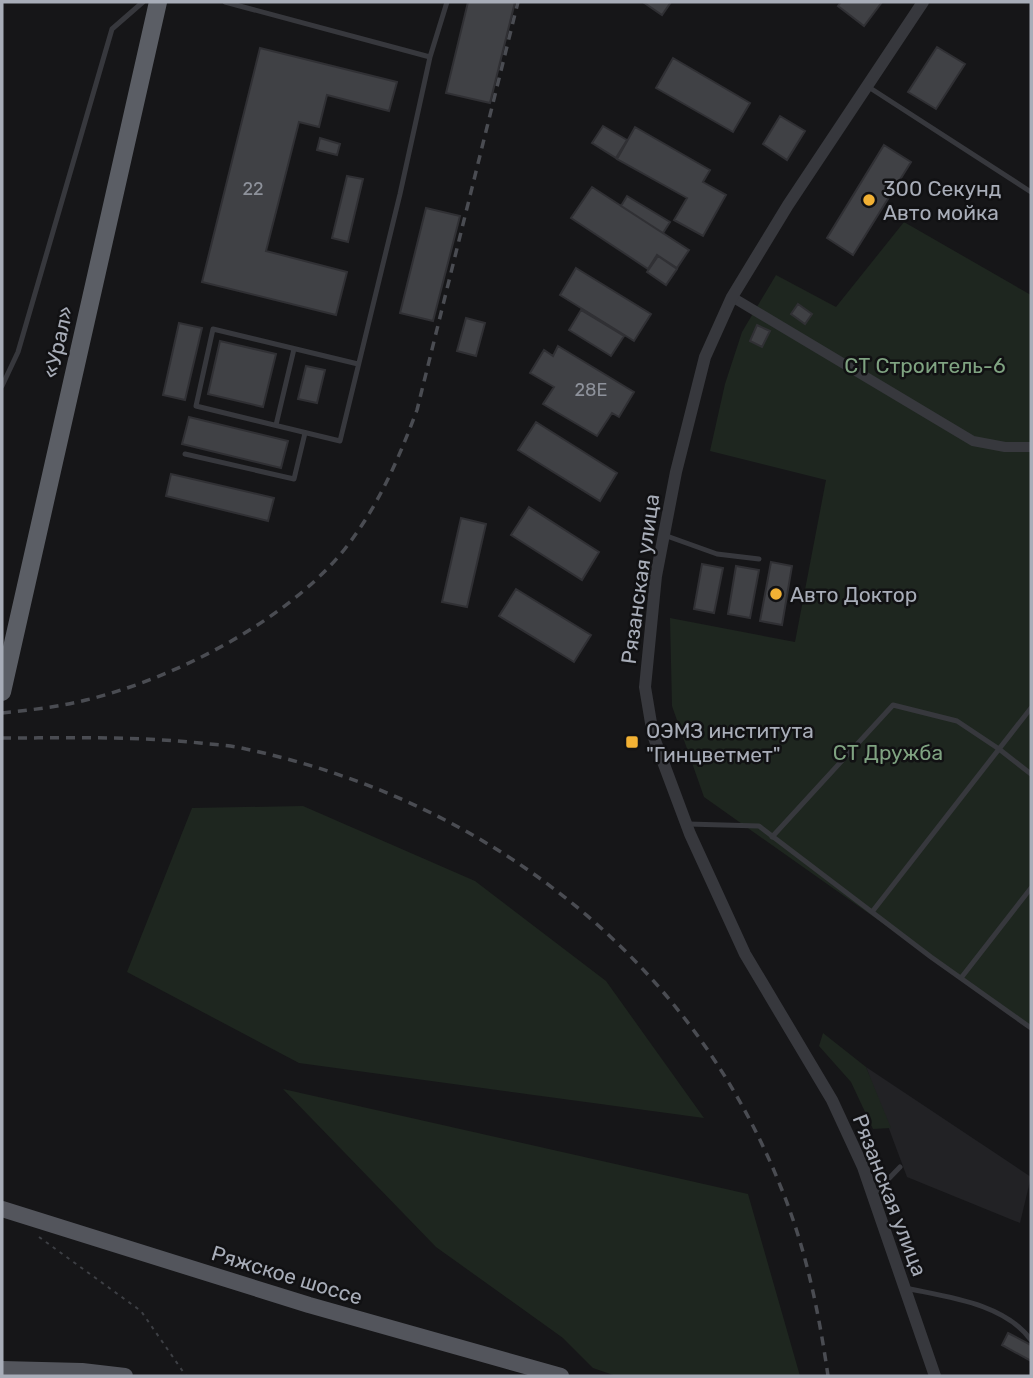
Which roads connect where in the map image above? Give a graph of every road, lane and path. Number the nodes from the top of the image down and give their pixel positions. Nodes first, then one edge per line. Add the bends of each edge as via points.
1 (144, 2) edge
2 (158, 2) edge
3 (225, 2) edge
4 (447, 2) edge
5 (923, 2) edge
6 (430, 57) junction
7 (867, 86) junction
8 (1031, 192) edge
9 (732, 297) junction
10 (294, 349) junction
11 (358, 364) junction
12 (2, 386) edge
13 (276, 425) junction
14 (305, 433) junction
15 (1031, 447) edge
16 (185, 454) dead end
17 (664, 535) junction
18 (759, 559) dead end
19 (2, 692) edge
20 (1031, 708) edge
21 (999, 749) junction
22 (1031, 774) edge
23 (686, 824) junction
24 (772, 837) junction
25 (1031, 888) edge
26 (872, 912) junction
27 (961, 978) junction
28 (1031, 1028) edge
29 (900, 1167) dead end
30 (872, 1195) junction
31 (2, 1209) edge
32 (39, 1237) dead end
33 (904, 1288) junction
34 (1031, 1340) edge
35 (2, 1370) edge
36 (125, 1376) edge
37 (186, 1376) edge
38 (561, 1376) edge
39 (935, 1376) edge

1 - 12 lane via 112,29 19,352
2 - 19 highway, «Урал»
3 - 6 lane
4 - 6 lane
5 - 7 street, Рязанская улица
6 - 11 lane
7 - 8 lane
7 - 9 street, Рязанская улица
9 - 15 street via 973,441
9 - 17 street, Рязанская улица via 705,357
10 - 11 lane
10 - 13 lane
10 - 13 lane via 213,329 195,406
11 - 14 lane via 340,441
13 - 14 lane
14 - 16 lane via 294,479
17 - 18 lane via 718,554
17 - 23 street, Рязанская улица via 646,687 653,735
20 - 21 lane
21 - 22 lane
21 - 24 lane via 957,722 893,705
21 - 26 lane
23 - 24 lane via 759,826
23 - 30 street, Рязанская улица via 746,954 832,1100
24 - 26 lane
25 - 27 lane
26 - 27 lane
27 - 28 lane
29 - 30 lane
30 - 33 street, Рязанская улица
31 - 38 main road, Ряжское шоссе via 309,1305
32 - 37 path via 141,1311
33 - 34 lane via 979,1304 1024,1330
33 - 39 street, Рязанская улица
35 - 36 main road

